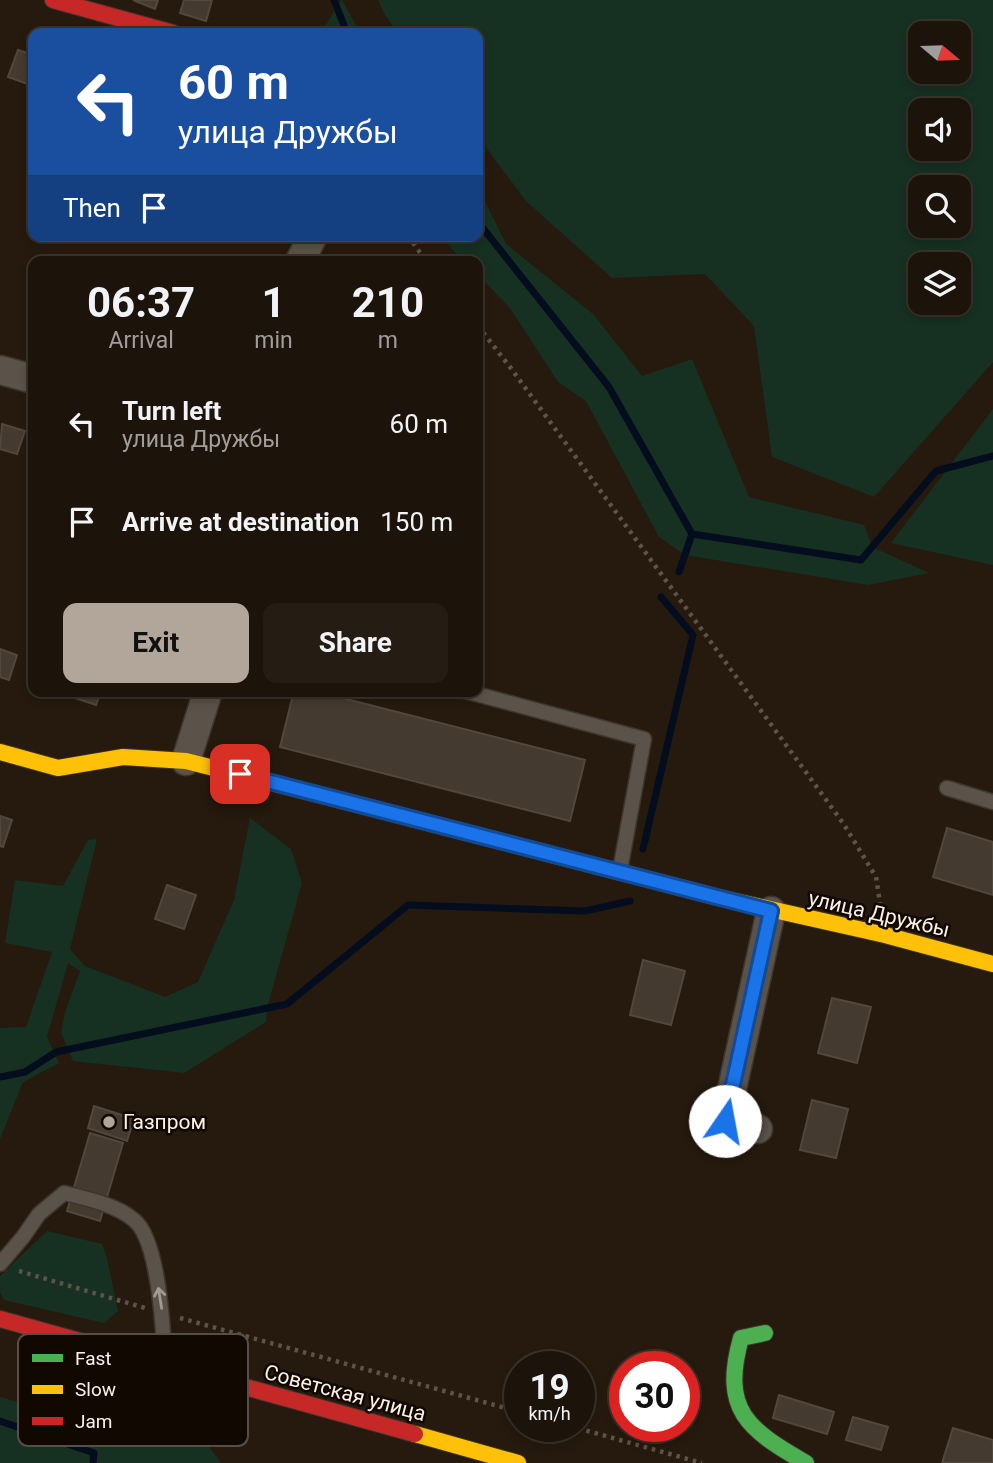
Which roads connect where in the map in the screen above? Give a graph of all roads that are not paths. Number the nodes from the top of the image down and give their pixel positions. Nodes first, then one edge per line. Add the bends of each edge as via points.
1 (53, 0) edge
2 (155, 28) edge
3 (0, 370) edge
4 (28, 378) edge
5 (483, 696) edge
6 (206, 697) edge
7 (0, 752) edge
8 (186, 761) junction
9 (947, 788) dead end
10 (993, 802) edge
11 (620, 872) junction
12 (771, 911) junction
13 (993, 964) edge
14 (758, 1129) dead end
15 (6, 1267) edge
16 (0, 1319) edge
17 (765, 1333) dead end
18 (53, 1334) edge
19 (163, 1334) edge
20 (248, 1389) edge
21 (518, 1463) edge
22 (806, 1463) edge

1 - 2 main road
3 - 4 street
5 - 11 lane via 644,738
6 - 8 street
7 - 8 main road, улица Дружбы via 58,768 123,757
8 - 11 main road, улица Дружбы
9 - 10 lane
11 - 12 main road, улица Дружбы
12 - 13 main road, улица Дружбы
12 - 14 street via 725,1121
19 -> 15 lane via 151,1250 136,1220 96,1200 64,1193 39,1214
16 - 18 main road, Советская улица
17 - 22 main road via 741,1338 733,1391 741,1416 769,1443
20 - 21 main road, Советская улица

